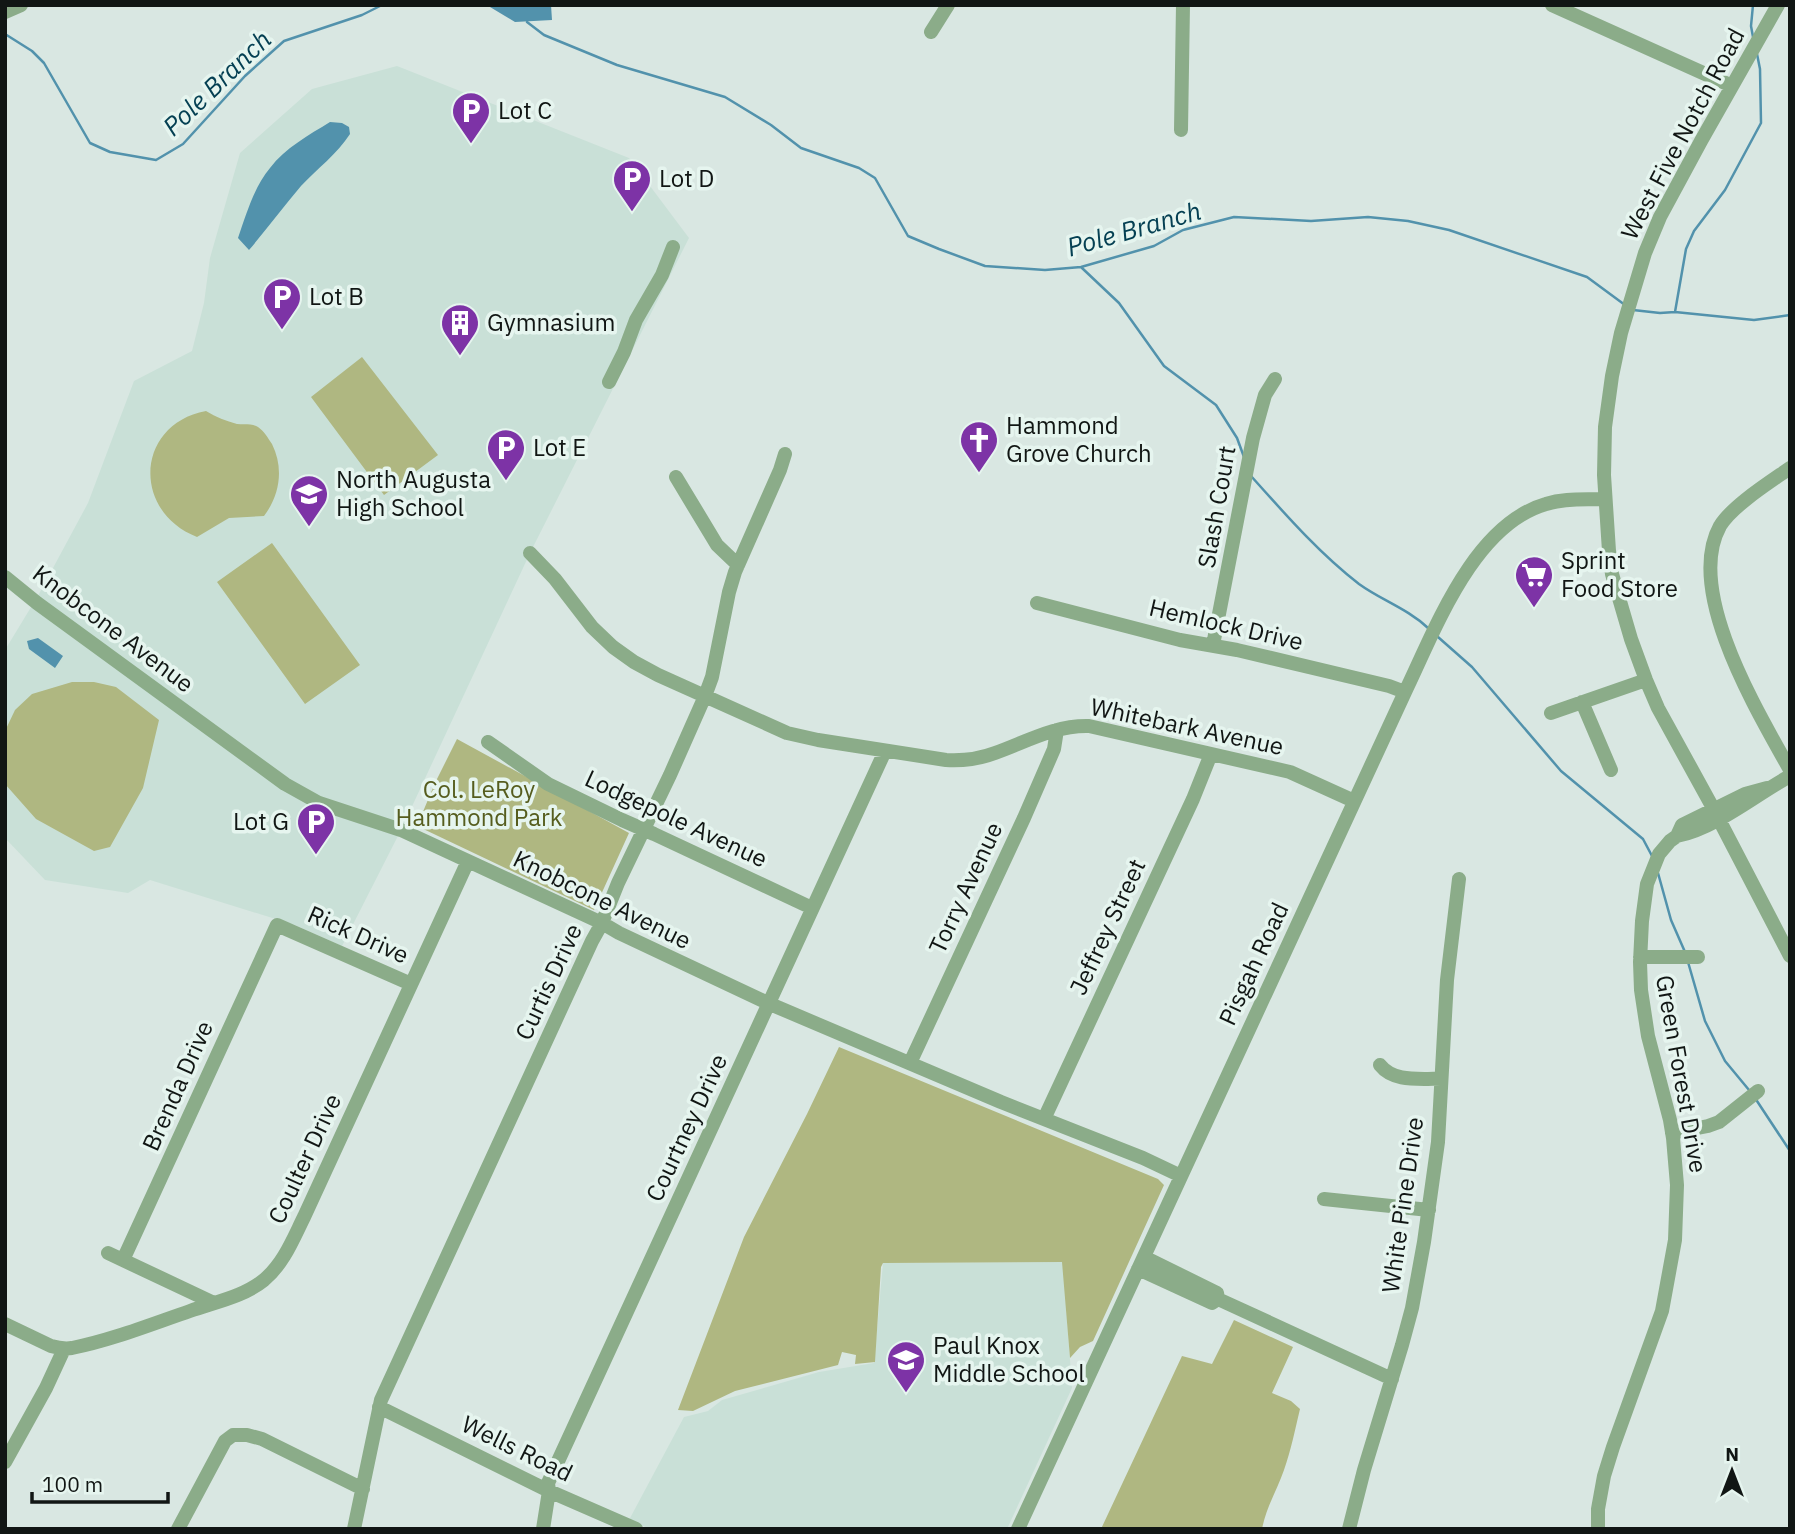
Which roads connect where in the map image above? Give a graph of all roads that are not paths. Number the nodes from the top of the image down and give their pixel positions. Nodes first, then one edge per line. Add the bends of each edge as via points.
1 (21, 5) edge
2 (948, 5) edge
3 (1183, 5) edge
4 (1552, 5) edge
5 (1778, 5) edge
6 (5, 12) edge
7 (931, 32) dead end
8 (1731, 86) junction
9 (1181, 130) dead end
10 (673, 247) dead end
11 (1275, 379) dead end
12 (609, 382) dead end
13 (785, 454) dead end
14 (1790, 468) edge
15 (677, 477) dead end
16 (1604, 499) junction
17 (530, 553) dead end
18 (738, 565) junction
19 (5, 578) edge
20 (1037, 603) dead end
21 (1213, 645) junction
22 (1646, 680) junction
23 (1405, 692) junction
24 (705, 696) junction
25 (1582, 702) junction
26 (1551, 713) dead end
27 (1057, 730) junction
28 (488, 742) dead end
29 (885, 751) junction
30 (1211, 754) junction
31 (1611, 770) dead end
32 (1790, 770) edge
33 (1790, 776) edge
34 (1354, 801) junction
35 (1716, 813) junction
36 (644, 830) junction
37 (468, 861) junction
38 (1459, 879) dead end
39 (812, 908) junction
40 (602, 923) junction
41 (287, 928) joint
42 (1790, 956) edge
43 (1640, 957) junction
44 (1698, 957) dead end
45 (411, 984) junction
46 (770, 1004) junction
47 (910, 1063) junction
48 (1380, 1065) dead end
49 (1441, 1079) junction
50 (1758, 1091) dead end
51 (1044, 1119) junction
52 (1672, 1133) junction
53 (1181, 1176) junction
54 (1324, 1199) dead end
55 (1429, 1210) junction
56 (108, 1253) dead end
57 (123, 1260) junction
58 (1141, 1263) junction
59 (214, 1303) junction
60 (5, 1324) edge
61 (64, 1349) junction
62 (1392, 1379) junction
63 (379, 1407) junction
64 (5, 1462) edge
65 (363, 1489) junction
66 (549, 1491) junction
67 (178, 1529) edge
68 (354, 1529) edge
69 (543, 1529) edge
70 (636, 1529) edge
71 (1018, 1529) edge
72 (1349, 1529) edge
73 (1598, 1529) edge

1 - 6 street
2 - 7 street
3 - 9 street
4 - 8 street
5 - 8 street, West Five Notch Road
8 - 16 street, West Five Notch Road via 1660,217 1641,264 1612,376 1605,427
10 - 12 street
11 - 21 street, Slash Court via 1265,395 1253,438
13 - 18 street, Curtis Drive
14 - 32 street via 1726,518 1715,537 1709,568 1717,611 1735,664
15 - 18 street via 717,545
16 - 22 street, West Five Notch Road via 1612,574
16 - 23 street, Pisgah Road via 1545,504 1520,515 1495,536 1460,581
17 - 24 street, Whitebark Avenue via 613,647
18 - 24 street, Curtis Drive
19 - 37 street, Knobcone Avenue via 285,784 319,803 401,830
20 - 21 street, Hemlock Drive
21 - 23 street, Hemlock Drive
22 - 25 street
22 - 35 street, West Five Notch Road
23 - 34 street, Pisgah Road
24 - 29 street, Whitebark Avenue via 787,733
24 - 36 street, Curtis Drive
25 - 26 street
25 - 31 street
27 - 29 street, Whitebark Avenue via 962,761
27 - 30 street, Whitebark Avenue via 1089,726
27 - 47 street, Torry Avenue via 1054,749 1024,818
28 - 36 street, Lodgepole Avenue via 548,784
29 - 39 street, Courtney Drive
30 - 34 street, Whitebark Avenue via 1290,772
30 - 51 street, Jeffrey Street
33 - 35 street, Green Forest Drive via 1745,794
34 - 53 street, Pisgah Road
35 - 42 street, West Five Notch Road
35 - 43 street, Green Forest Drive via 1682,825 1659,854 1647,884
36 - 39 street, Lodgepole Avenue
36 - 40 street, Curtis Drive
37 - 40 street, Knobcone Avenue
37 - 45 street, Coulter Drive
38 - 49 street, White Pine Drive
39 - 46 street, Courtney Drive
40 - 46 street, Knobcone Avenue
40 - 63 street, Curtis Drive
41 - 45 street, Rick Drive
41 - 57 street, Brenda Drive via 277,925
43 - 44 street
43 - 52 street, Green Forest Drive via 1647,1036
45 - 59 street, Coulter Drive via 279,1264 263,1281
46 - 47 street, Knobcone Avenue
46 - 66 street, Courtney Drive via 562,1452
47 - 51 street, Knobcone Avenue
48 - 49 street via 1396,1077
49 - 55 street, White Pine Drive
50 - 52 street via 1719,1122
51 - 53 street, Knobcone Avenue
52 - 73 street, Green Forest Drive via 1677,1208 1668,1286 1604,1476
53 - 58 street, Pisgah Road
54 - 55 street
55 - 62 street, White Pine Drive via 1412,1308
56 - 57 street
57 - 59 street
58 - 62 street via 1212,1303 1218,1299
58 - 71 street, Pisgah Road
59 - 61 street, Coulter Drive
60 - 61 street
61 - 64 street
62 - 72 street, White Pine Drive
63 - 65 street, Curtis Drive
63 - 66 street, Wells Road
65 - 67 street via 262,1439 233,1435 225,1441
65 - 68 street, Curtis Drive
66 - 69 street, Courtney Drive
66 - 70 street, Wells Road

